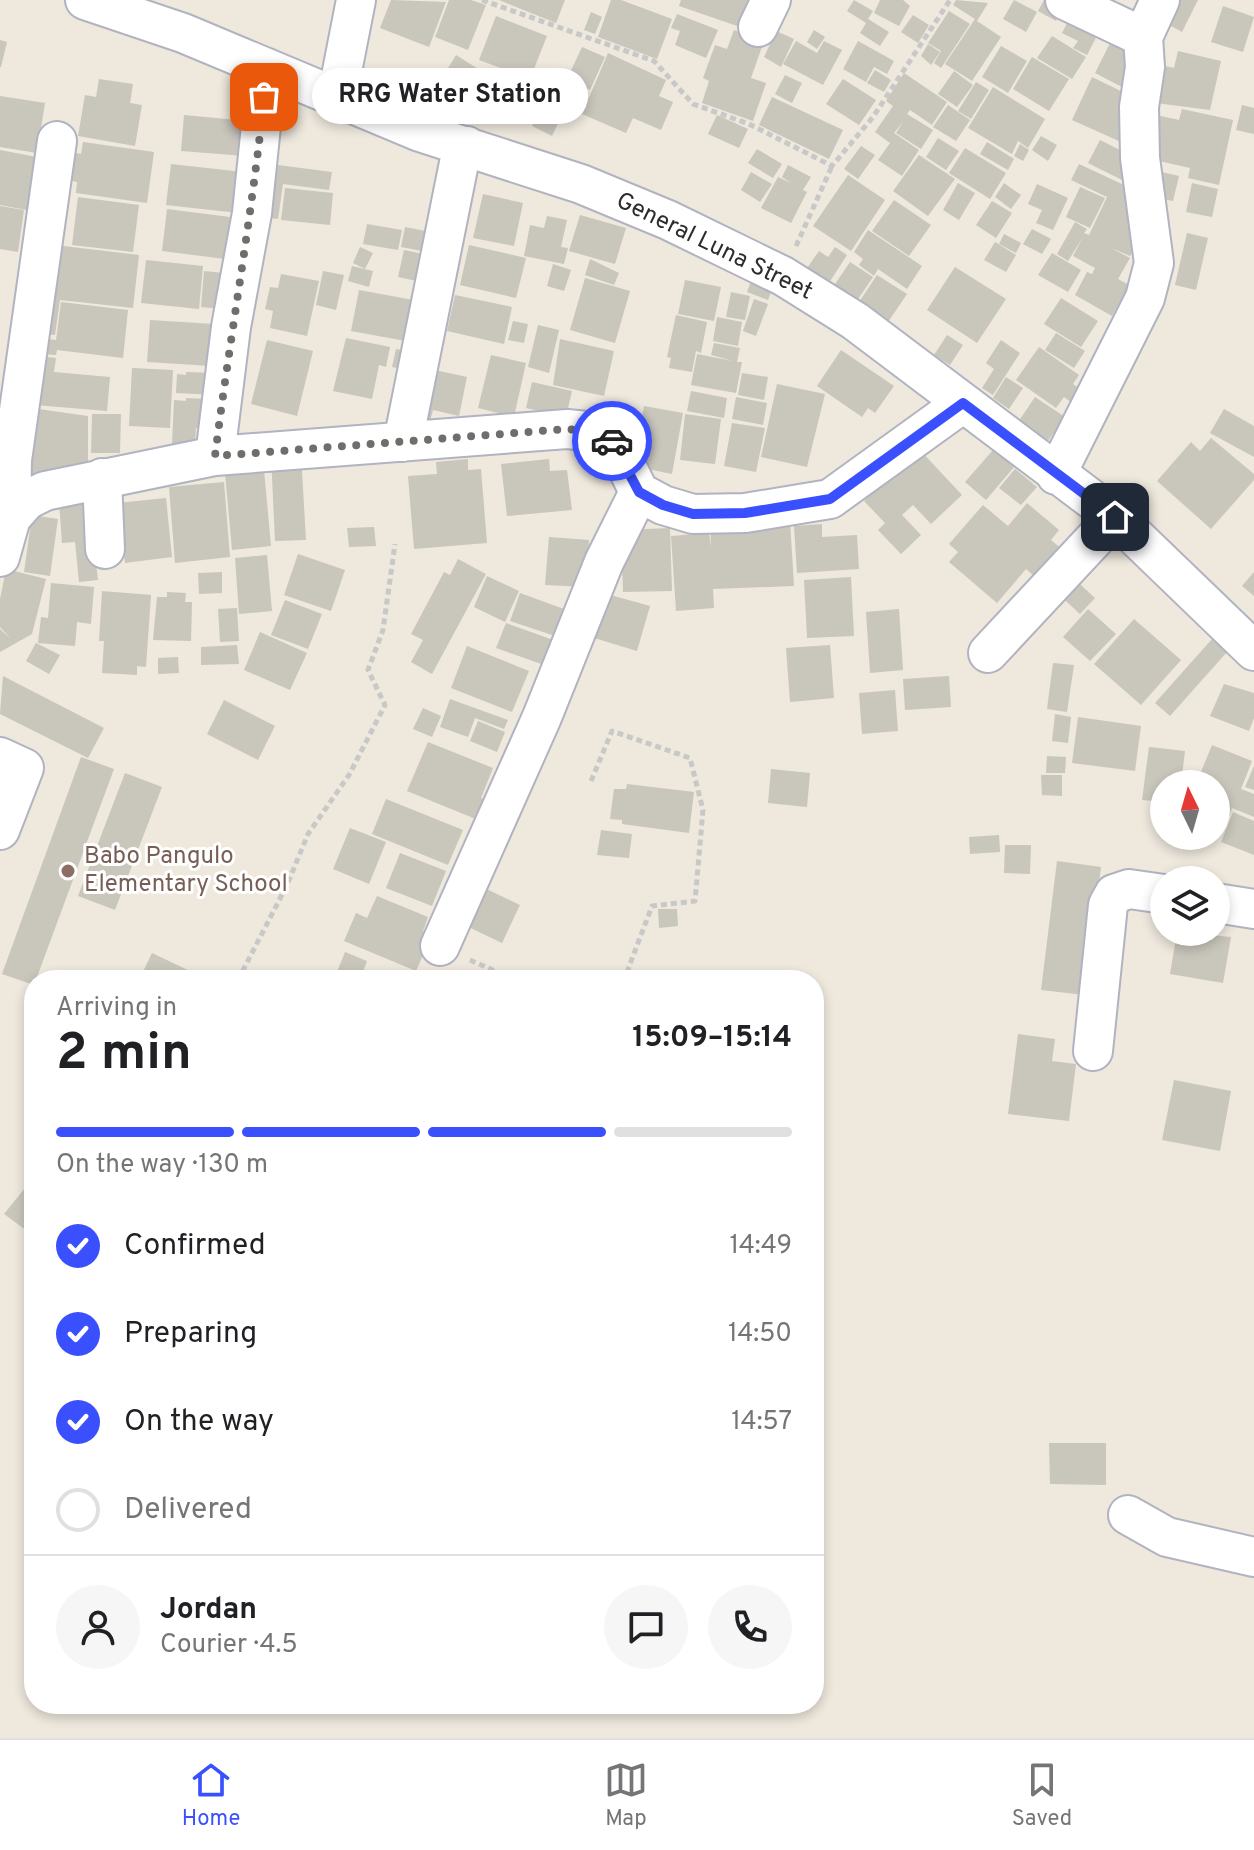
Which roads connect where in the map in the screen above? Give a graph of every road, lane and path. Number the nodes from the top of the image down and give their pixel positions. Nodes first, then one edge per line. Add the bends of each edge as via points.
1 (85, 0) edge
2 (356, 0) edge
3 (482, 0) edge
4 (950, 0) edge
5 (1065, 0) edge
6 (1160, 0) edge
7 (1143, 37) junction
8 (267, 68) junction
9 (337, 97) junction
10 (57, 141) dead end
11 (467, 146) junction
12 (832, 166) junction
13 (783, 276) junction
14 (963, 403) junction
15 (403, 442) junction
16 (215, 456) junction
17 (1056, 475) junction
18 (102, 478) junction
19 (639, 492) junction
20 (1115, 517) junction
21 (11, 518) junction
22 (395, 544) dead end
23 (105, 549) dead end
24 (0, 557) edge
25 (1254, 651) edge
26 (988, 653) dead end
27 (0, 757) edge
28 (591, 781) dead end
29 (0, 830) edge
30 (1150, 892) edge
31 (1230, 905) edge
32 (1254, 909) edge
33 (440, 946) dead end
34 (243, 970) edge
35 (628, 970) edge
36 (1093, 1051) dead end
37 (1128, 1515) dead end
38 (1254, 1557) edge

1 - 8 street, General Luna Street
2 - 9 street
3 - 12 path via 654,61 693,104 749,124
4 - 12 path via 873,117
5 - 7 street
6 - 7 street
7 - 17 street via 1140,158 1154,263 1145,298
8 - 9 street, General Luna Street
8 - 16 street via 252,213
9 - 11 street, General Luna Street
10 - 21 street via 12,460
11 - 13 street, General Luna Street via 581,184
11 - 15 street via 459,163
12 - 13 path
13 - 14 street, General Luna Street via 855,321
14 - 17 street, General Luna Street
14 - 19 street via 830,499 745,513 693,514
15 - 16 street
15 - 19 street via 567,429 597,432 615,443
16 - 18 street
17 - 20 street, General Luna Street
18 - 21 street via 45,491 27,500
18 - 23 street
19 - 33 street
20 - 25 street, General Luna Street
20 - 26 street
21 - 24 street
22 - 34 path via 383,630 368,670 385,705 349,775 308,834
27 - 29 street via 24,768
28 - 35 path via 612,731 690,758 703,810 695,901 652,906
30 - 36 street via 1129,889 1114,894 1108,905
31 - 32 street
37 - 38 street via 1167,1537

